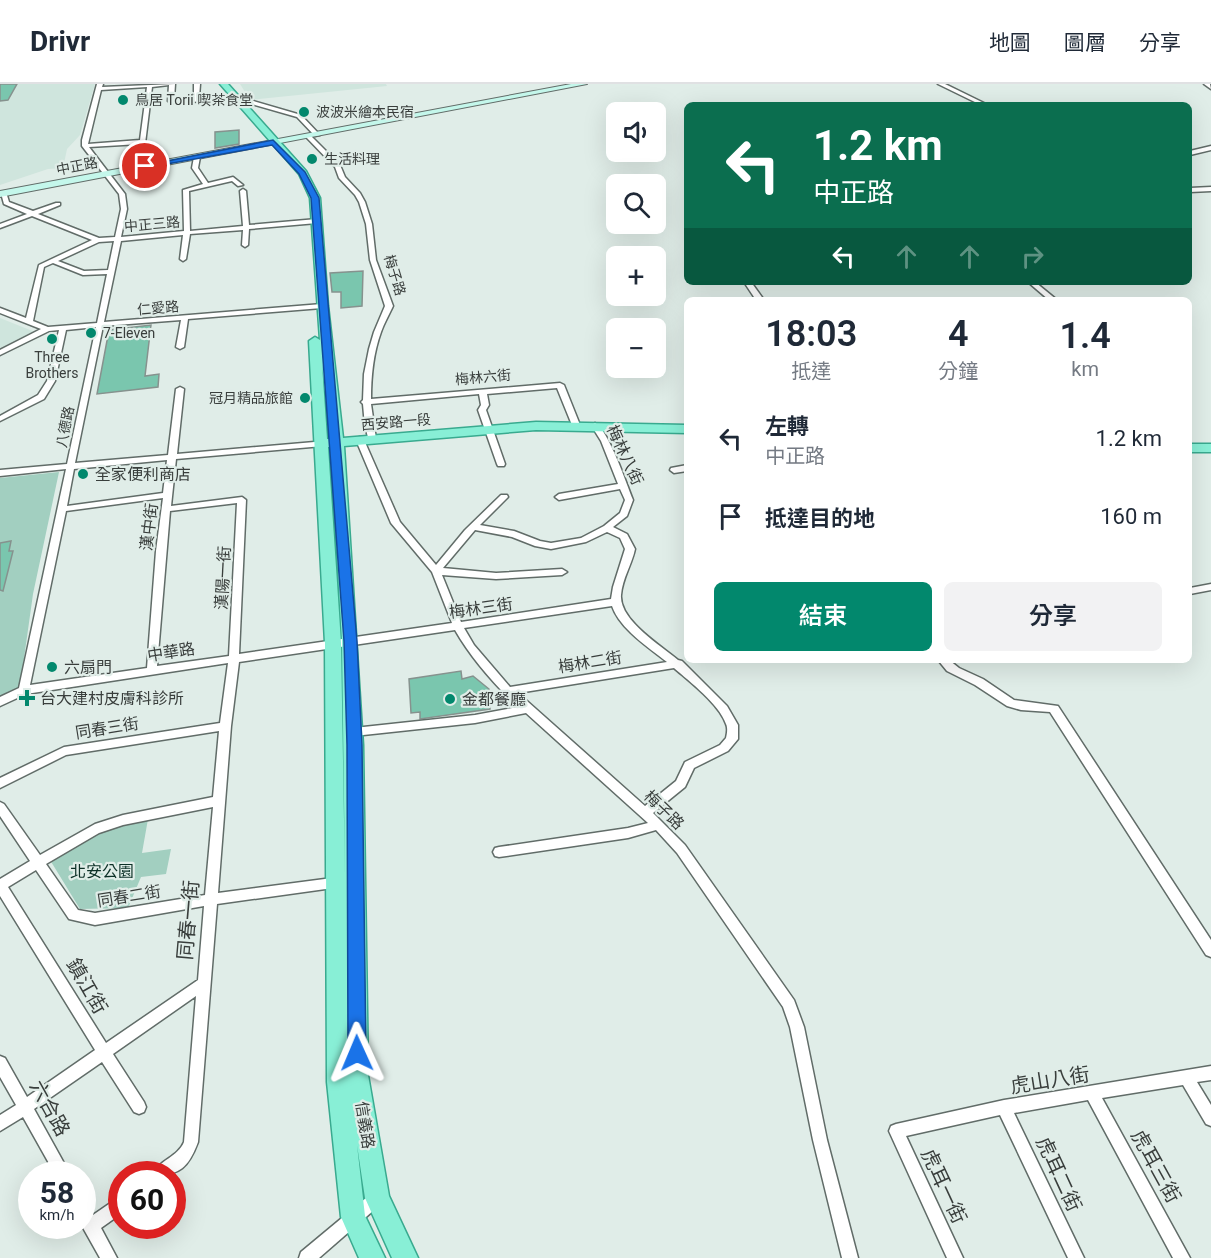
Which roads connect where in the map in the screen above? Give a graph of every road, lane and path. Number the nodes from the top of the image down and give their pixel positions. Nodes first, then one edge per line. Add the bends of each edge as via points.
1 (170, 84) edge
2 (197, 84) edge
3 (583, 84) edge
4 (941, 84) edge
5 (1207, 84) edge
6 (150, 86) junction
7 (99, 87) edge
8 (1211, 87) edge
9 (224, 90) edge
10 (196, 100) junction
11 (979, 102) edge
12 (313, 135) junction
13 (143, 142) junction
14 (270, 143) junction
15 (85, 146) junction
16 (1211, 148) edge
17 (1192, 153) edge
18 (197, 157) junction
19 (140, 167) junction
20 (107, 174) junction
21 (206, 184) junction
22 (1211, 189) edge
23 (1192, 190) edge
24 (2, 194) edge
25 (58, 204) dead end
26 (32, 214) junction
27 (312, 221) junction
28 (0, 226) edge
29 (246, 228) junction
30 (187, 233) junction
31 (119, 239) junction
32 (98, 240) junction
33 (244, 245) dead end
34 (183, 260) dead end
35 (52, 261) junction
36 (112, 272) junction
37 (1036, 285) edge
38 (1050, 297) edge
39 (317, 306) junction
40 (0, 310) edge
41 (185, 318) junction
42 (29, 322) junction
43 (100, 325) junction
44 (63, 328) junction
45 (47, 329) junction
46 (180, 347) dead end
47 (0, 352) edge
48 (180, 389) dead end
49 (482, 390) junction
50 (365, 402) junction
51 (0, 419) edge
52 (576, 425) junction
53 (595, 425) junction
54 (488, 429) junction
55 (684, 429) edge
56 (366, 440) junction
57 (330, 442) junction
58 (1192, 448) edge
59 (1211, 448) edge
60 (172, 457) junction
61 (501, 464) dead end
62 (71, 465) junction
63 (684, 468) edge
64 (674, 470) dead end
65 (0, 473) edge
66 (622, 486) junction
67 (168, 495) junction
68 (504, 497) dead end
69 (559, 497) dead end
70 (62, 509) junction
71 (167, 509) junction
72 (474, 527) junction
73 (607, 528) junction
74 (436, 571) junction
75 (562, 572) dead end
76 (1211, 587) edge
77 (1192, 591) edge
78 (617, 602) junction
79 (458, 627) junction
80 (342, 642) junction
81 (234, 657) junction
82 (946, 663) edge
83 (678, 664) junction
84 (152, 670) junction
85 (24, 690) junction
86 (508, 691) junction
87 (0, 702) edge
88 (527, 709) junction
89 (225, 726) junction
90 (354, 732) junction
91 (0, 783) edge
92 (219, 801) junction
93 (0, 807) edge
94 (645, 813) junction
95 (658, 825) junction
96 (499, 852) dead end
97 (38, 862) junction
98 (346, 881) junction
99 (0, 885) edge
100 (211, 899) junction
101 (1211, 951) edge
102 (204, 983) junction
103 (103, 1054) junction
104 (0, 1063) edge
105 (1211, 1073) edge
106 (1186, 1078) junction
107 (1092, 1094) junction
108 (25, 1106) junction
109 (139, 1107) dead end
110 (1004, 1107) junction
111 (1211, 1119) edge
112 (0, 1124) edge
113 (896, 1131) joint
114 (56, 1161) edge
115 (178, 1161) edge
116 (377, 1198) junction
117 (353, 1217) junction
118 (96, 1235) edge
119 (109, 1258) edge
120 (307, 1258) edge
121 (372, 1258) edge
122 (405, 1258) edge
123 (850, 1258) edge
124 (956, 1258) edge
125 (1076, 1258) edge
126 (1182, 1258) edge

1 - 6 street
1 - 10 street, 梅子路 via 171,101
2 - 10 street
3 - 12 street, 中正路
4 - 11 street
5 - 8 street
6 - 7 street
6 - 13 street
7 - 15 street
9 - 10 street, 梅子路
9 - 12 street, 梅子路 via 299,116
9 - 14 main road, 信義路
12 - 14 street, 中正路
12 - 50 street, 梅子路 via 362,202 373,260 389,306 373,346
13 - 15 street
13 - 19 street
14 - 18 street, 中正路
14 - 27 main road, 信義路 via 301,184
15 - 20 street, 八德路
16 - 17 street
18 - 19 street, 中正路
18 - 21 street via 195,168
19 - 20 street, 中正路
20 - 24 street, 中正路
20 - 31 street, 八德路 via 122,194
21 - 29 street via 233,179 242,188
21 - 30 street via 186,190
22 - 23 street
24 - 26 street, 中正三路 via 6,204
25 - 26 street
26 - 28 street
26 - 32 street, 中正三路
27 - 29 street, 中正三路
27 - 39 main road, 信義路
29 - 30 street, 中正三路
29 - 33 street
30 - 31 street, 中正三路
30 - 34 street
31 - 32 street, 中正三路
31 - 36 street, 八德路
32 - 35 street
35 - 36 street via 83,273
35 - 42 street via 41,266
36 - 43 street, 八德路
37 - 38 street
39 - 41 street, 仁愛路
39 - 57 main road, 信義路
40 - 42 street, 仁愛路
41 - 43 street, 仁愛路
41 - 46 street
42 - 45 street, 仁愛路
43 - 44 street, 仁愛路
43 - 62 street, 八德路
44 - 45 street, 仁愛路
44 - 51 street via 51,381 40,397
45 - 47 street
48 - 60 street, 漢中街
49 - 50 street, 梅林六街
49 - 52 street, 梅林六街 via 560,385
49 - 54 street via 482,410
50 - 56 street, 梅子路
52 - 53 main road, 西安路一段
52 - 54 main road, 西安路一段
53 - 55 main road, 西安路一段
53 - 66 street, 梅林八街
54 - 56 main road, 西安路一段
54 - 61 street
56 - 57 main road, 西安路一段
56 - 74 street, 梅子路 via 396,524
57 - 60 street, 西安路一段
57 - 80 main road, 信義路
58 - 59 main road
60 - 62 street, 西安路一段
60 - 67 street, 漢中街
62 - 65 street, 西安路一段
62 - 70 street, 八德路
63 - 64 street
66 - 69 street
66 - 73 street, 梅林八街 via 628,507
67 - 70 street
67 - 71 street, 漢中街
68 - 72 street
70 - 85 street, 八德路
71 - 81 street, 漢陽一街 via 242,500
71 - 84 street, 漢中街
72 - 73 street via 551,546 583,540
72 - 74 street
73 - 78 street via 624,536 630,549 620,577
74 - 75 street via 495,576
74 - 79 street, 梅子路
76 - 77 street
78 - 79 street, 梅林三街
78 - 83 street via 629,625
79 - 80 street, 梅林三街
79 - 86 street, 梅子路
80 - 81 street, 中華路
80 - 90 main road, 信義路
80 - 98 main road, 信義路
81 - 84 street, 中華路
81 - 89 street, 同春一街
82 - 101 street via 1003,700 1054,709
83 - 86 street, 梅林二街
83 - 94 street via 725,709 732,738 717,751 689,765 681,784
84 - 85 street, 中華路
85 - 87 street, 中華路
86 - 88 street, 梅子路
88 - 90 street via 475,719
88 - 94 street, 梅子路
89 - 91 street, 同春三街 via 64,752
89 - 92 street, 同春一街
90 - 98 main road, 信義路
92 - 97 street via 95,829
92 - 100 street, 同春一街
93 - 97 street, 同春二街
94 - 95 street, 梅子路
95 - 96 street
95 - 123 street, 梅子路 via 681,849 789,1004
97 - 99 street
97 - 100 street, 同春二街 via 74,915 81,918 95,919
98 - 100 street, 同春二街
98 - 116 main road, 信義路 via 357,1075
98 - 117 main road, 信義路 via 336,1043
99 - 103 street, 鎮江街 via 40,944
100 - 102 street, 同春一街
102 - 103 street
102 - 115 street, 同春一街 via 191,1142 186,1155
103 - 108 street
103 - 109 street, 鎮江街
104 - 108 street, 六合路
105 - 106 street, 虎山八街
106 - 107 street, 虎山八街
106 - 111 street
107 - 110 street, 虎山八街
107 - 126 street, 虎耳三街
108 - 112 street
108 - 114 street, 六合路
110 - 113 street, 虎山八街
110 - 125 street, 虎耳二街
113 - 124 street, 虎耳一街
116 - 117 street
116 - 122 main road, 信義路
117 - 120 street
117 - 121 main road, 信義路
118 - 119 street

